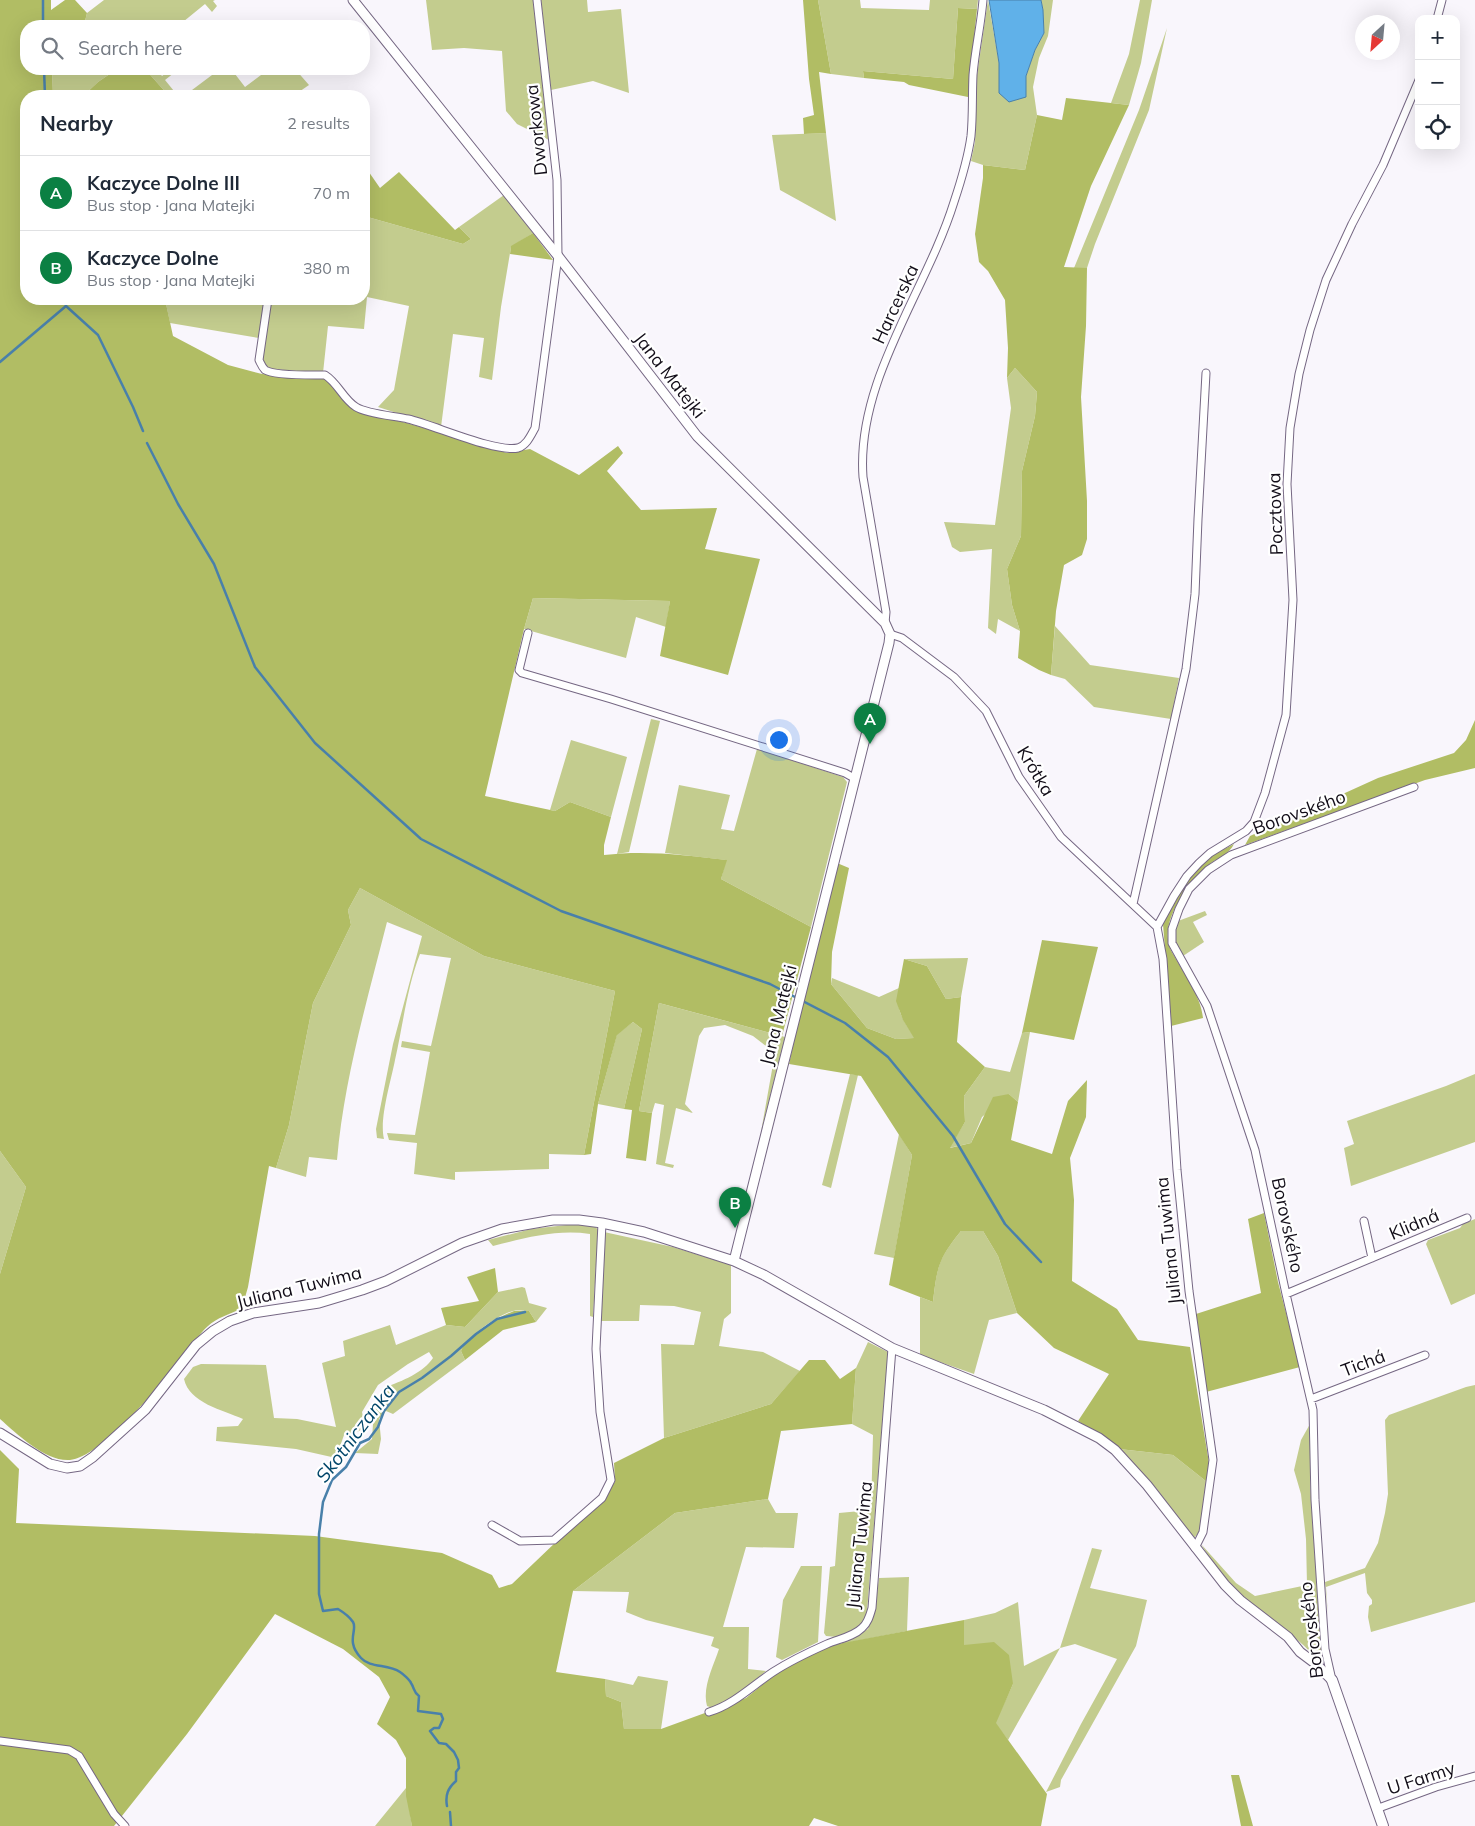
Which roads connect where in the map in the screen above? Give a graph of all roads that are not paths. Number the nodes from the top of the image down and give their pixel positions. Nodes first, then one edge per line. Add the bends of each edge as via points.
1 (353, 0) edge
2 (537, 0) edge
3 (983, 0) edge
4 (1442, 0) edge
5 (1438, 15) edge
6 (369, 20) edge
7 (370, 21) edge
8 (1415, 89) edge
9 (558, 256) junction
10 (267, 305) edge
11 (1206, 373) dead end
12 (885, 623) junction
13 (528, 632) dead end
14 (890, 634) junction
15 (854, 778) junction
16 (1414, 787) dead end
17 (1133, 904) junction
18 (1157, 927) junction
19 (1467, 1218) dead end
20 (1364, 1221) dead end
21 (602, 1223) junction
22 (1372, 1258) junction
23 (734, 1261) junction
24 (1286, 1294) junction
25 (892, 1348) junction
26 (1426, 1355) dead end
27 (1311, 1399) junction
28 (0, 1433) edge
29 (492, 1525) dead end
30 (1195, 1548) junction
31 (1327, 1657) junction
32 (1316, 1664) junction
33 (1332, 1680) junction
34 (709, 1712) dead end
35 (0, 1741) edge
36 (1475, 1776) edge
37 (1376, 1809) junction
38 (125, 1826) edge
39 (1382, 1826) edge

1 - 6 street, Jana Matejki
2 - 9 street, Dworkowa via 557,180
3 - 12 street, Harcerska via 973,76 971,138 962,175 943,234 881,373 864,440 863,477 886,612
4 - 5 street
7 - 9 street, Jana Matejki
8 - 18 street, Pocztowa via 1383,164 1326,280 1299,374 1290,428 1287,484 1293,600 1286,715 1265,793 1254,822 1199,863 1174,896
9 - 10 street, Dworkowa via 535,428 529,440 520,447 502,448 409,419 358,409 325,375 266,370 259,360
9 - 12 street, Jana Matejki via 697,436
11 - 17 street via 1195,594 1186,669
12 - 14 street, Jana Matejki
13 - 15 street via 519,670 522,673 772,749
14 - 15 street, Jana Matejki
14 - 17 street, Krótka via 908,642 954,677 986,711 1019,777 1061,837
15 - 23 street, Jana Matejki
16 - 24 street, Borovského via 1231,855 1208,870 1189,889 1172,929 1172,943 1207,1006 1255,1150
17 - 18 street, Krótka
18 - 30 street, Juliana Tuwima via 1163,959 1177,1170 1189,1291 1213,1460 1203,1532
19 - 22 street, Klidná
20 - 22 street, Klidná
21 - 23 street, Juliana Tuwima via 671,1239
21 - 28 street, Juliana Tuwima via 553,1220 502,1229 462,1243 362,1290 319,1303 253,1313 230,1322 196,1346 145,1410 80,1466 67,1468 50,1464
21 - 29 street via 596,1349 600,1412 611,1480 602,1498 554,1540 520,1541
22 - 24 street, Klidná
23 - 25 street, Juliana Tuwima
24 - 27 street, Borovského
25 - 30 street, Juliana Tuwima via 1044,1410 1099,1438 1147,1485
25 - 34 street, Juliana Tuwima via 869,1618 854,1634 826,1644 775,1671 740,1696
26 - 27 street, Tichá
27 - 31 street, Borovského
30 - 32 street, Juliana Tuwima via 1240,1600 1288,1637
31 - 32 street
31 - 33 street, Borovského
32 - 33 street, Juliana Tuwima
33 - 37 main road, Borovského
35 - 38 street via 69,1750 79,1756 114,1814
36 - 37 street, U Farmy
37 - 39 main road, Borovského

